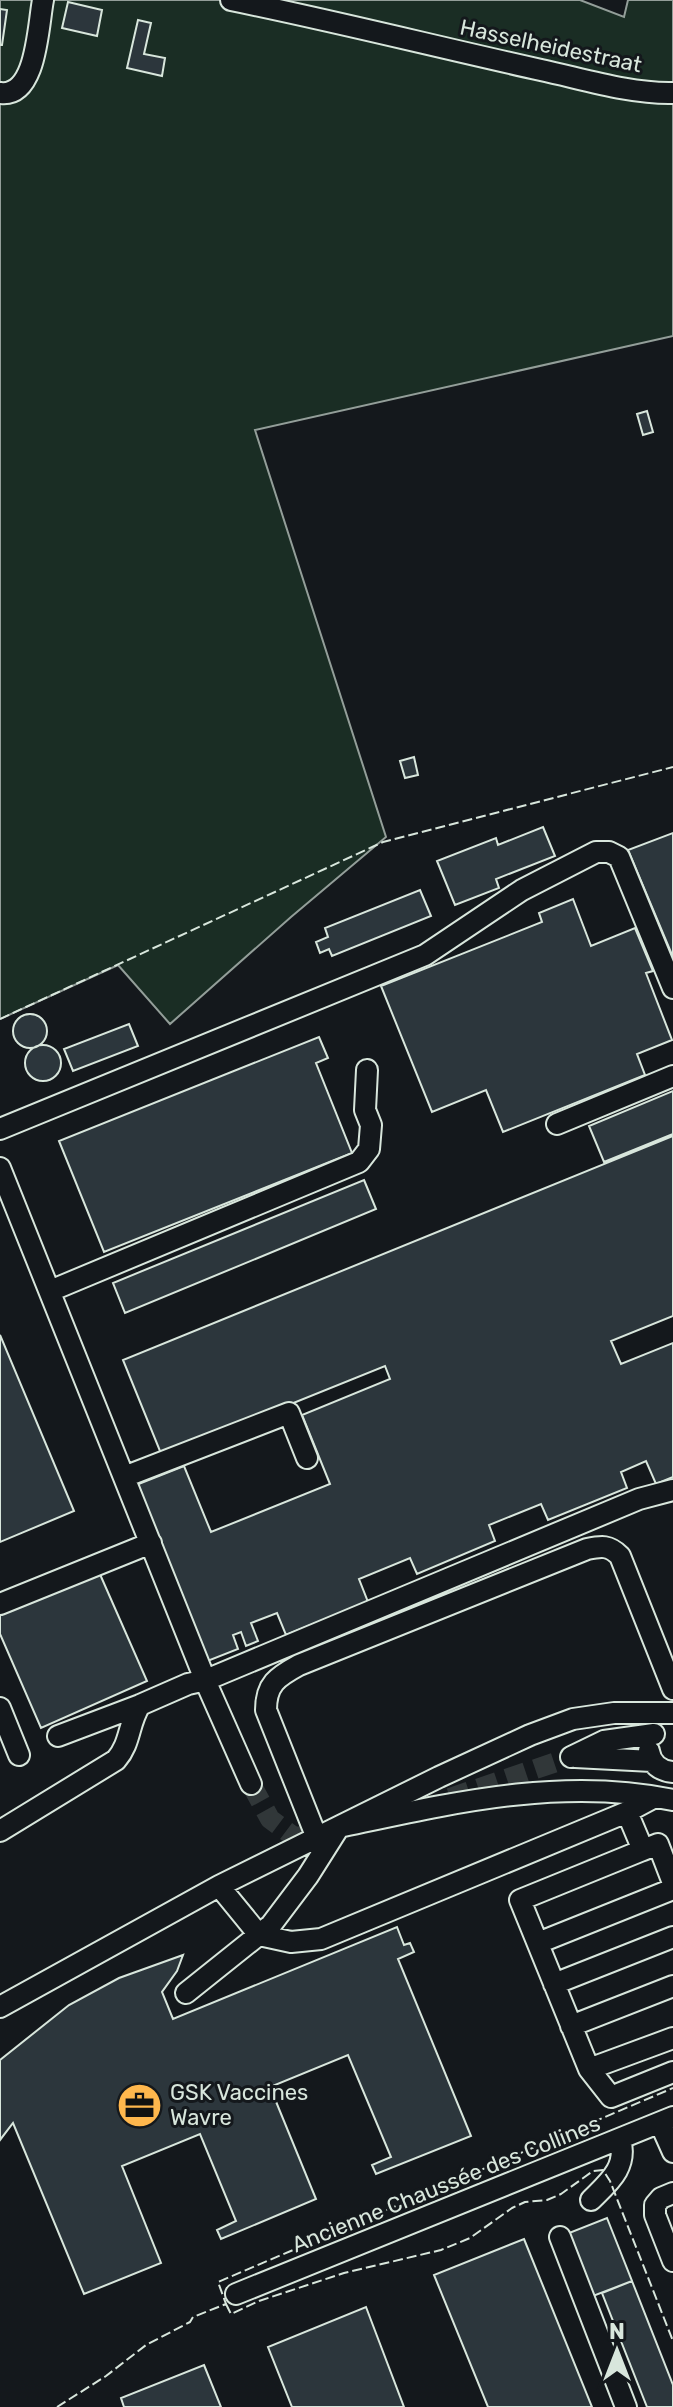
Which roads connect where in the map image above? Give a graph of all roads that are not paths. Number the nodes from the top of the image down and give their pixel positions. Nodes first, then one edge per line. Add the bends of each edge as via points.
1 (43, 0) edge
2 (231, 0) edge
3 (0, 93) edge
4 (673, 93) edge
5 (673, 988) edge
6 (367, 1070) dead end
7 (673, 1076) edge
8 (557, 1124) dead end
9 (0, 1129) edge
10 (0, 1168) edge
11 (9, 1217) edge
12 (50, 1291) junction
13 (307, 1458) dead end
14 (124, 1477) junction
15 (673, 1490) edge
16 (151, 1543) junction
17 (0, 1604) edge
18 (206, 1680) junction
19 (673, 1689) edge
20 (140, 1705) junction
21 (0, 1708) edge
22 (673, 1713) edge
23 (663, 1730) edge
24 (58, 1736) dead end
25 (19, 1755) dead end
26 (652, 1761) junction
27 (672, 1772) edge
28 (439, 1777) junction
29 (251, 1784) tunnel mouth
30 (665, 1799) edge
31 (447, 1804) junction
32 (627, 1812) junction
33 (339, 1827) junction
34 (0, 1831) edge
35 (317, 1838) junction
36 (643, 1850) junction
37 (219, 1886) junction
38 (673, 1886) edge
39 (259, 1935) junction
40 (673, 1937) edge
41 (538, 1943) junction
42 (554, 1984) junction
43 (673, 1986) edge
44 (186, 1993) dead end
45 (0, 2007) edge
46 (571, 2026) junction
47 (673, 2038) edge
48 (589, 2069) junction
49 (673, 2072) edge
50 (666, 2120) edge
51 (620, 2139) junction
52 (673, 2152) edge
53 (673, 2193) edge
54 (591, 2200) dead end
55 (560, 2237) dead end
56 (673, 2261) edge
57 (236, 2294) dead end
58 (626, 2407) edge

1 - 3 street via 30,75 7,94
2 - 4 street, Hasselheidestraat via 612,85
5 - 9 street via 619,857 596,852 522,890 425,955
6 - 12 street via 369,1149 359,1162
7 - 8 street
10 - 11 street
11 - 12 street
12 - 14 street
13 - 14 street via 289,1413
14 - 16 street
15 - 18 street via 639,1499
16 - 17 street
16 - 18 street
18 - 20 street
18 - 29 street
19 - 35 street via 620,1556 602,1546 340,1660 281,1674 270,1686 266,1710
20 - 24 street
20 - 34 street via 116,1760
21 - 25 street
22 - 28 street via 573,1719
23 - 26 street via 649,1748
23 - 26 street via 604,1741 571,1757
26 - 27 street
27 - 30 street
28 - 31 street
28 - 33 street
30 - 31 street via 607,1791 546,1792
30 - 32 street
31 - 33 street
32 - 36 street
32 - 39 street via 321,1939 291,1942
33 - 35 street
33 - 39 street via 308,1876
35 - 37 street
36 - 38 street via 658,1844
36 - 41 street via 520,1900
37 - 39 street
37 - 45 street
38 - 41 street
39 - 44 street
40 - 42 street
41 - 42 street
42 - 46 street
43 - 46 street
46 - 48 street
47 - 48 street
48 - 49 street via 611,2097
50 - 51 street, Ancienne Chaussée des Collines
50 - 52 street
51 - 54 street via 619,2166
51 - 57 street, Ancienne Chaussée des Collines
53 - 56 street via 655,2205 655,2215
55 - 58 street

